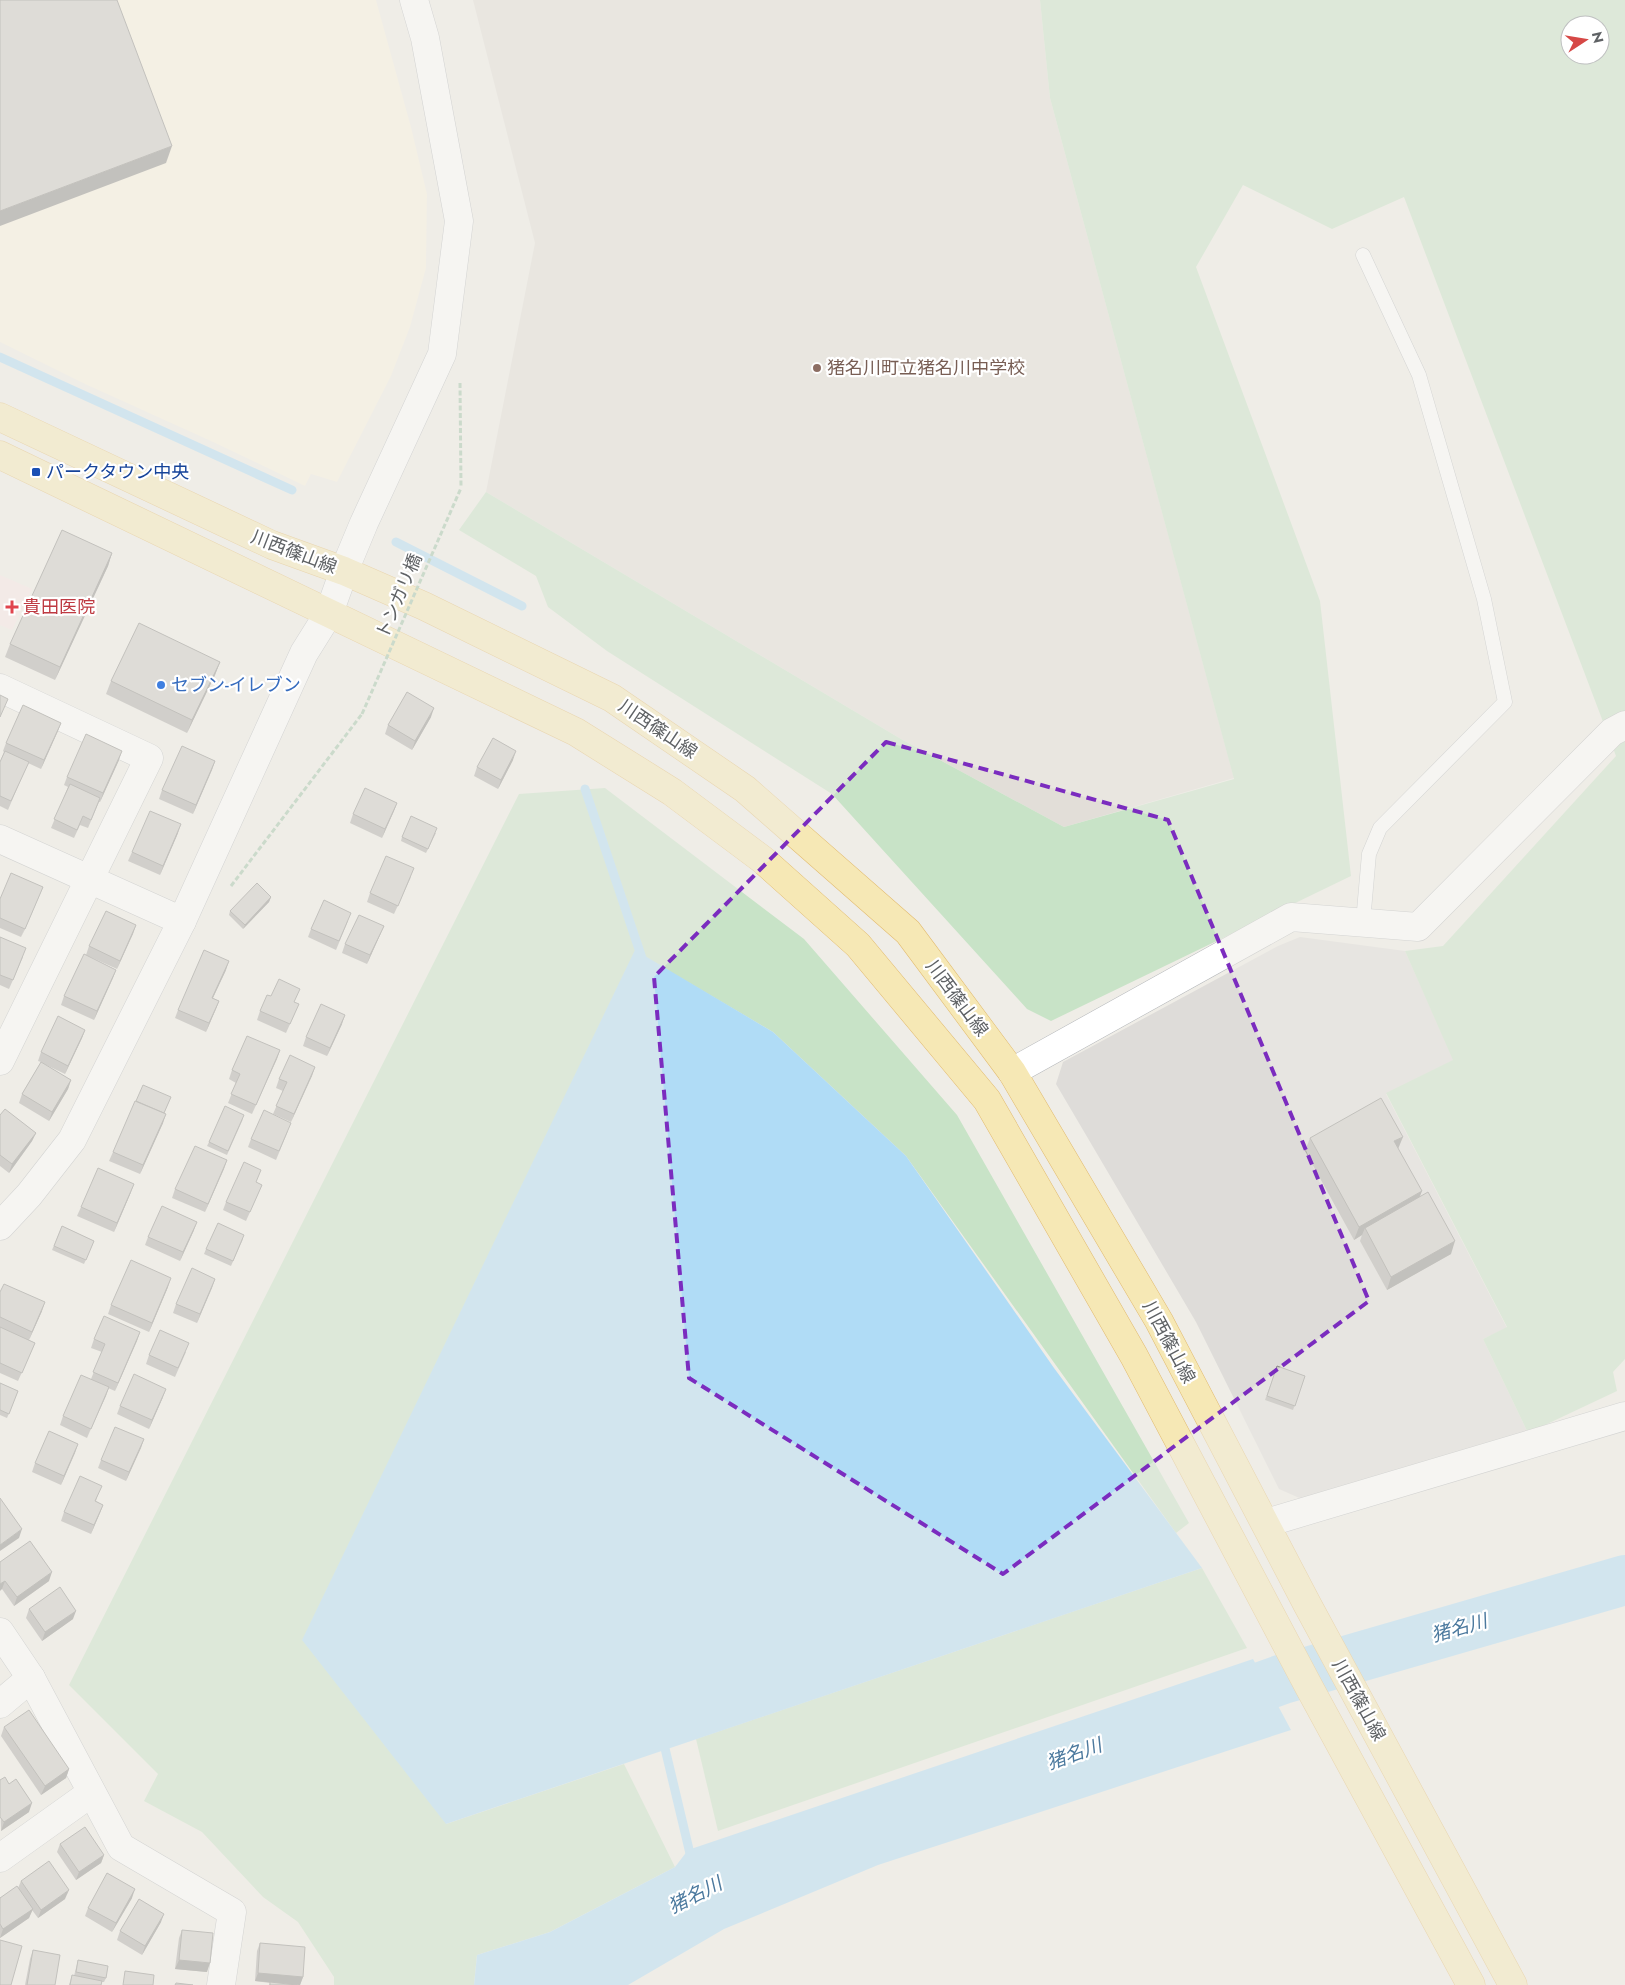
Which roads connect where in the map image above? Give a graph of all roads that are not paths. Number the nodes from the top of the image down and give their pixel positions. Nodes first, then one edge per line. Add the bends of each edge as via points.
1 (414, 0) edge
2 (1363, 255) dead end
3 (0, 417) edge
4 (0, 455) edge
5 (344, 571) junction
6 (329, 613) junction
7 (0, 688) edge
8 (1625, 725) edge
9 (0, 839) edge
10 (90, 879) junction
11 (182, 921) junction
12 (1363, 922) junction
13 (0, 1061) edge
14 (1012, 1072) junction
15 (0, 1226) edge
16 (1625, 1416) edge
17 (1266, 1523) junction
18 (0, 1632) edge
19 (31, 1678) junction
20 (0, 1704) edge
21 (91, 1793) junction
22 (0, 1858) edge
23 (221, 1985) edge
24 (1471, 1985) edge
25 (1513, 1985) edge

1 - 5 street via 459,221 442,354
2 - 12 lane via 1418,375 1484,599 1505,702 1380,828 1369,854
3 - 5 main road, 川西篠山線 via 272,545
4 - 6 main road, 川西篠山線
5 - 6 street
5 - 14 main road, 川西篠山線 via 424,606 612,698 745,789 908,932
6 - 11 street via 304,653
6 - 24 main road, 川西篠山線 via 576,732 672,792 762,860 858,945 987,1100 1134,1356
7 - 10 street via 149,758
8 - 12 street via 1612,732 1418,927
9 - 10 street
10 - 11 street
10 - 13 street
11 - 15 street via 72,1140
12 - 14 street via 1291,917
14 - 17 main road, 川西篠山線 via 1159,1320
16 - 17 street
17 - 25 main road, 川西篠山線
18 - 19 street
19 - 20 street
19 - 21 street
21 - 22 street
21 - 23 street via 121,1847 232,1912

